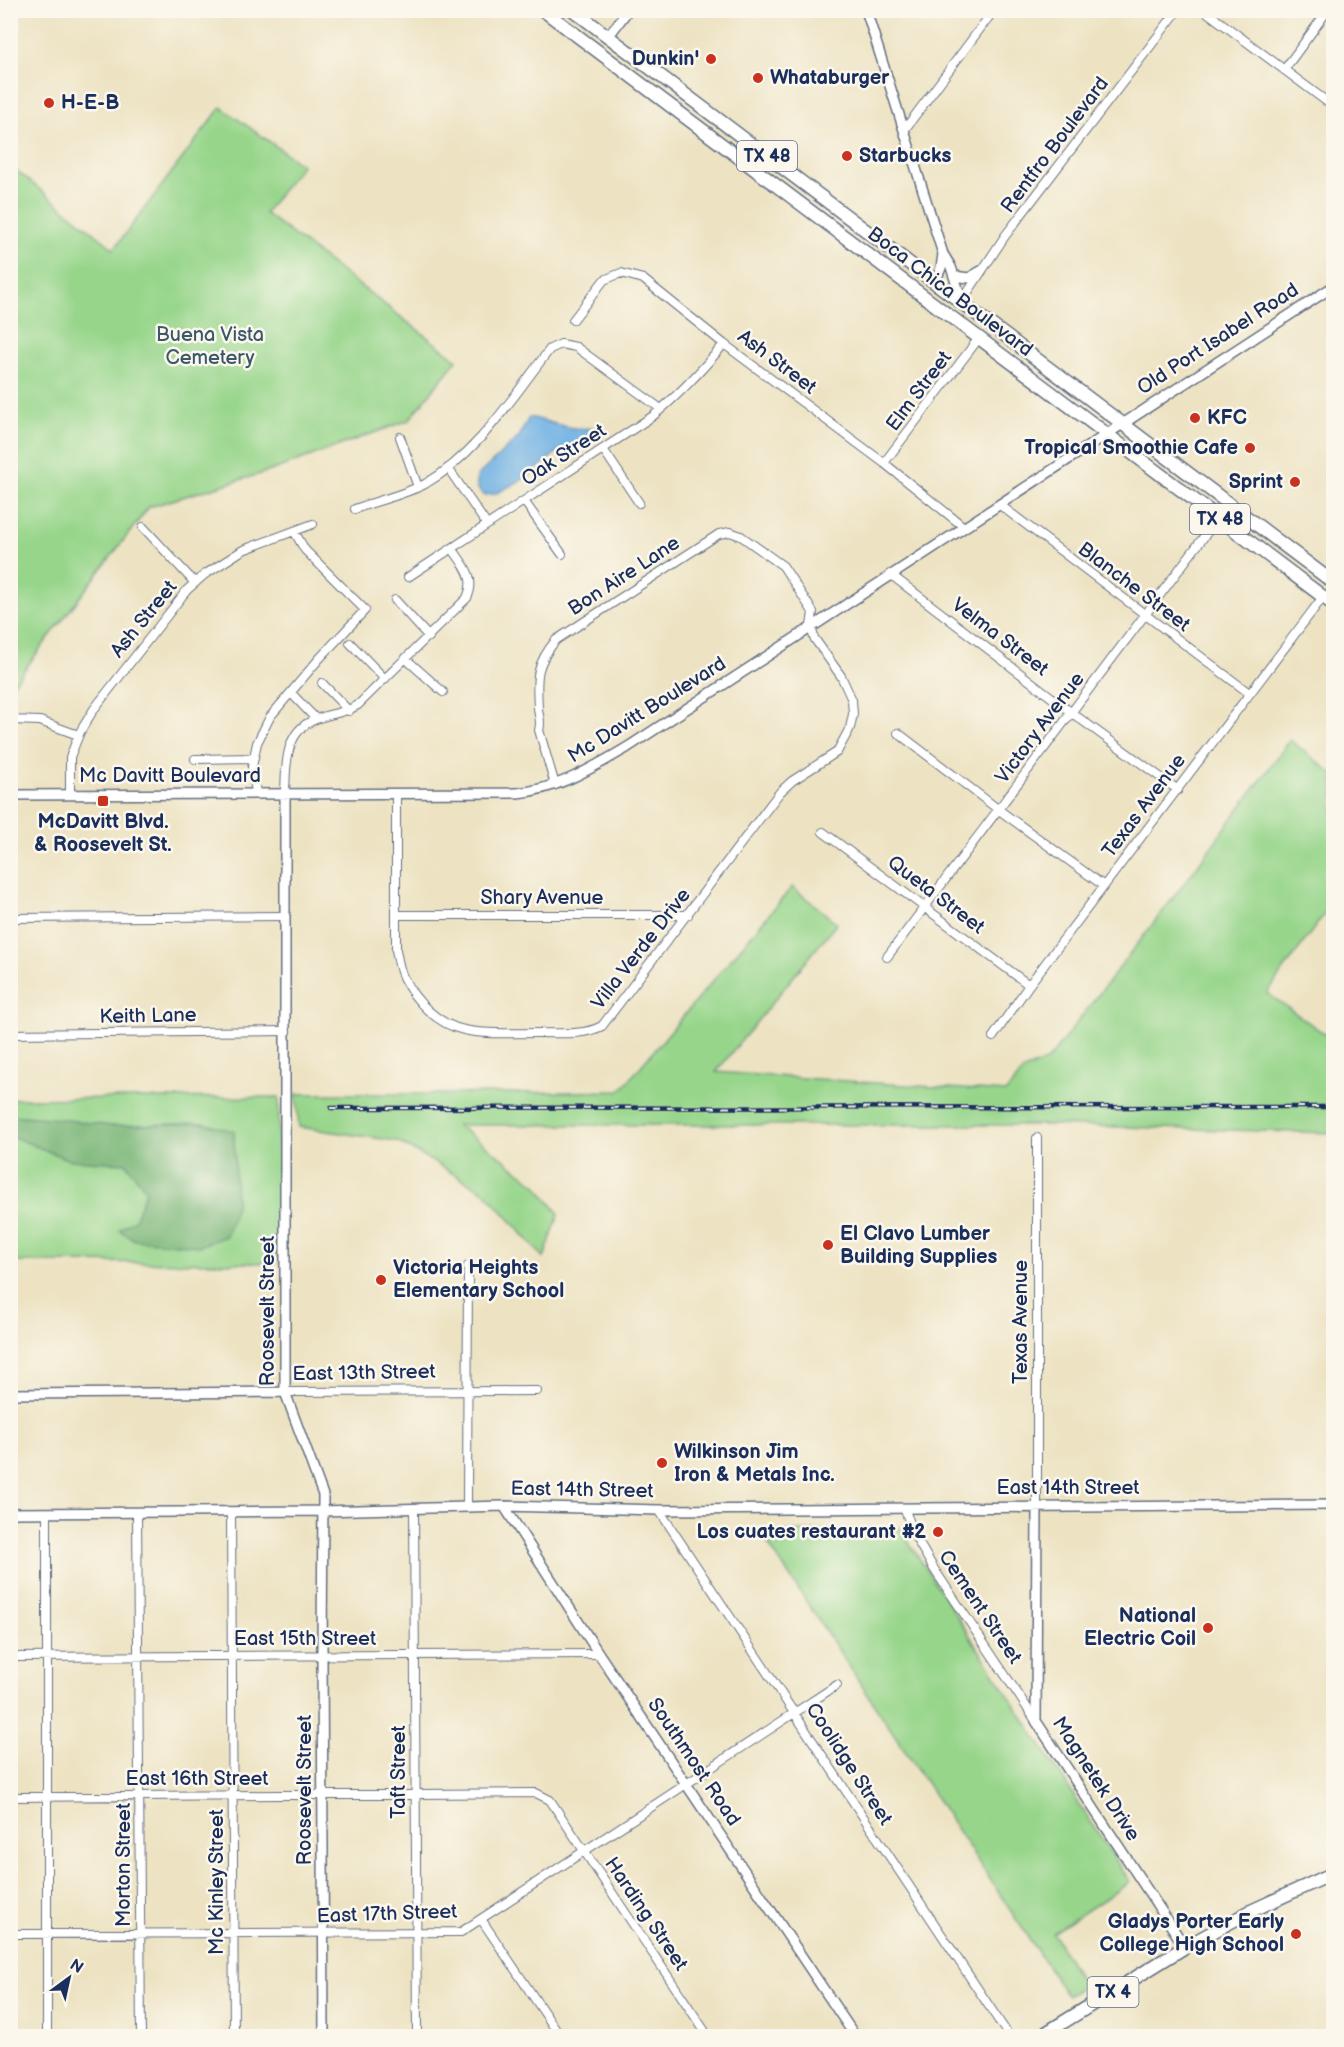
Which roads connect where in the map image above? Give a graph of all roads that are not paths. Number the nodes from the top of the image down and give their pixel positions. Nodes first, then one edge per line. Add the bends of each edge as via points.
1 (543, 10) edge
2 (557, 10) edge
3 (573, 10) edge
4 (628, 10) edge
5 (866, 10) edge
6 (994, 10) edge
7 (1178, 10) edge
8 (1204, 10) edge
9 (1328, 10) edge
10 (608, 36) junction
11 (605, 57) junction
12 (1284, 70) junction
13 (1334, 107) edge
14 (725, 124) junction
15 (905, 129) junction
16 (943, 254) junction
17 (981, 271) junction
18 (954, 276) junction
19 (935, 282) junction
20 (1334, 286) edge
21 (962, 301) junction
22 (573, 320) dead end
23 (979, 338) junction
24 (724, 344) junction
25 (661, 410) junction
26 (1123, 423) junction
27 (1107, 434) junction
28 (400, 437) dead end
29 (603, 448) junction
30 (884, 463) junction
31 (448, 468) junction
32 (418, 487) junction
33 (524, 501) junction
34 (639, 502) dead end
35 (1000, 505) junction
36 (355, 509) dead end
37 (1218, 518) junction
38 (313, 524) dead end
39 (487, 525) junction
40 (143, 527) dead end
41 (964, 527) junction
42 (294, 531) junction
43 (452, 548) junction
44 (562, 554) dead end
45 (890, 574) junction
46 (408, 577) dead end
47 (195, 583) junction
48 (1334, 583) edge
49 (1323, 597) junction
50 (395, 600) dead end
51 (1334, 605) edge
52 (1145, 616) junction
53 (811, 626) junction
54 (429, 637) junction
55 (350, 643) dead end
56 (406, 659) junction
57 (385, 679) junction
58 (322, 683) dead end
59 (443, 692) dead end
60 (291, 693) junction
61 (1250, 693) junction
62 (349, 711) junction
63 (1072, 713) junction
64 (316, 719) junction
65 (10, 720) edge
66 (898, 733) dead end
67 (78, 735) junction
68 (254, 758) junction
69 (195, 759) dead end
70 (555, 785) junction
71 (1178, 790) junction
72 (256, 793) junction
73 (70, 794) junction
74 (285, 794) junction
75 (396, 794) junction
76 (10, 795) edge
77 (999, 810) junction
78 (823, 832) dead end
79 (1104, 886) junction
80 (925, 907) junction
81 (396, 915) junction
82 (688, 915) junction
83 (285, 916) junction
84 (10, 918) edge
85 (887, 957) dead end
86 (1029, 985) junction
87 (286, 1031) junction
88 (10, 1034) edge
89 (993, 1036) dead end
90 (1037, 1138) dead end
91 (468, 1266) dead end
92 (468, 1390) junction
93 (537, 1391) dead end
94 (285, 1392) junction
95 (10, 1394) edge
96 (1334, 1505) edge
97 (504, 1506) junction
98 (1037, 1506) junction
99 (466, 1507) junction
100 (414, 1508) junction
101 (903, 1508) junction
102 (659, 1510) junction
103 (322, 1511) junction
104 (137, 1512) junction
105 (231, 1512) junction
106 (10, 1513) edge
107 (47, 1513) junction
108 (599, 1654) junction
109 (322, 1655) junction
110 (416, 1655) junction
111 (138, 1656) junction
112 (232, 1656) junction
113 (10, 1657) edge
114 (47, 1657) junction
115 (837, 1685) dead end
116 (796, 1713) junction
117 (1036, 1721) junction
118 (687, 1784) junction
119 (416, 1794) junction
120 (233, 1795) junction
121 (323, 1795) junction
122 (140, 1796) junction
123 (10, 1797) edge
124 (48, 1797) junction
125 (557, 1810) joint
126 (584, 1851) junction
127 (1334, 1873) edge
128 (481, 1919) junction
129 (233, 1933) junction
130 (323, 1933) junction
131 (416, 1933) junction
132 (10, 1934) edge
133 (48, 1934) junction
134 (141, 1934) junction
135 (1185, 1947) junction
136 (1058, 2032) edge
137 (47, 2037) edge
138 (141, 2037) edge
139 (234, 2037) edge
140 (324, 2037) edge
141 (417, 2037) edge
142 (560, 2037) edge
143 (708, 2037) edge
144 (855, 2037) edge
145 (1009, 2037) edge
146 (1041, 2037) edge

1 - 11 main road, Boca Chica Boulevard / TX 48
2 - 10 main road via 591,36
3 - 10 main road, Boca Chica Boulevard / TX 48
4 - 10 street
5 - 15 street
6 - 15 street
7 - 17 street, Rentfro Boulevard
8 - 12 street
9 - 12 street
10 - 14 main road, Boca Chica Boulevard / TX 48
11 - 14 main road via 608,52 617,53 714,125
11 - 23 main road, Boca Chica Boulevard / TX 48
12 - 13 street
14 - 19 main road, Boca Chica Boulevard / TX 48
15 - 16 street
16 - 18 street
16 - 19 street
17 - 18 street via 969,278
17 - 21 street, Rentfro Boulevard
18 - 21 street
19 - 21 main road, Boca Chica Boulevard / TX 48
20 - 26 street, Old Port Isabel Road
21 - 26 main road, Boca Chica Boulevard / TX 48
22 - 24 street, Ash Street via 604,280 621,273 643,279
23 - 27 main road, Boca Chica Boulevard / TX 48
23 - 30 street, Elm Street
24 - 25 street, Oak Street
24 - 30 street, Ash Street
25 - 29 street, Oak Street
25 - 31 street via 576,347 561,344 550,349 470,450
26 - 27 street, Mc Davitt Boulevard
26 - 48 main road, Boca Chica Boulevard / TX 48
27 - 35 street, Mc Davitt Boulevard
27 - 37 main road, Boca Chica Boulevard / TX 48
28 - 32 street
29 - 33 street, Oak Street
29 - 34 street
30 - 41 street, Ash Street
31 - 32 street
31 - 39 street
32 - 36 street
33 - 39 street, Oak Street
33 - 44 street
35 - 41 street, Mc Davitt Boulevard
35 - 52 street, Blanche Street
37 - 49 main road, Boca Chica Boulevard / TX 48
37 - 52 street, Victory Avenue
38 - 42 street, Ash Street
39 - 43 street, Oak Street
40 - 47 street
41 - 45 street, Mc Davitt Boulevard
42 - 47 street, Ash Street via 243,550
42 - 60 street via 305,550 365,610
43 - 46 street, Oak Street
43 - 54 street via 470,575 472,589
45 - 53 street, Mc Davitt Boulevard
45 - 63 street, Velma Street
47 - 67 street, Ash Street via 97,705
49 - 51 main road, Boca Chica Boulevard / TX 48
49 - 61 street, Texas Avenue
50 - 54 street
52 - 61 street, Blanche Street
52 - 63 street, Victory Avenue
53 - 70 street, Mc Davitt Boulevard via 628,747
53 - 70 street, Bon Aire Lane via 813,612 783,566 741,536 719,534 556,640 545,653 538,668 539,730
53 - 82 street, Villa Verde Drive via 814,638 849,689 853,714 848,735 837,752 780,792
54 - 56 street
55 - 57 street
56 - 57 street
56 - 59 street
57 - 62 street
58 - 62 street
60 - 64 street
60 - 68 street via 270,717
61 - 71 street, Texas Avenue
62 - 64 street
63 - 71 street, Velma Street
63 - 77 street, Victory Avenue
64 - 74 street via 293,738
65 - 67 street via 40,721
66 - 77 street
67 - 73 street, Ash Street via 70,757
68 - 69 street
68 - 72 street
70 - 75 street, Mc Davitt Boulevard via 517,793
71 - 79 street, Texas Avenue
72 - 73 street, Mc Davitt Boulevard
72 - 74 street, Mc Davitt Boulevard
73 - 76 street, Mc Davitt Boulevard
74 - 75 street, Mc Davitt Boulevard
74 - 83 street, Roosevelt Street
75 - 81 street, Villa Verde Drive
77 - 79 street
77 - 80 street, Victory Avenue
78 - 80 street, Queta Street
79 - 86 street, Texas Avenue
80 - 85 street, Victory Avenue
80 - 86 street, Queta Street
81 - 82 street, Shary Avenue
81 - 82 street, Villa Verde Drive via 396,950 411,991 449,1025 480,1033 592,1031 602,1026
83 - 84 street
83 - 87 street, Roosevelt Street
86 - 89 street, Texas Avenue
87 - 88 street, Keith Lane
87 - 94 street, Roosevelt Street
90 - 98 street, Texas Avenue
91 - 92 street
92 - 93 street, East 13th Street
92 - 94 street, East 13th Street
92 - 99 street
94 - 95 street, East 13th Street
94 - 103 street, Roosevelt Street via 323,1495
96 - 98 street, East 14th Street
97 - 99 street, East 14th Street
97 - 102 street, East 14th Street
97 - 108 street, Southmost Road
98 - 101 street, East 14th Street
98 - 117 street, Magnetek Drive
99 - 100 street, East 14th Street
100 - 103 street, East 14th Street
100 - 110 street, Taft Street
101 - 102 street, East 14th Street
101 - 117 street, Cement Street via 934,1569
102 - 116 street, Coolidge Street
103 - 105 street, East 14th Street
103 - 109 street, Roosevelt Street
104 - 105 street, East 14th Street
104 - 107 street, East 14th Street
104 - 111 street, Morton Street
105 - 112 street, Mc Kinley Street
106 - 107 street, East 14th Street
107 - 114 street
108 - 110 street, East 15th Street
108 - 118 street, Southmost Road
109 - 110 street, East 15th Street
109 - 112 street, East 15th Street
109 - 121 street, Roosevelt Street
110 - 119 street, Taft Street
111 - 112 street, East 15th Street
111 - 114 street, East 15th Street
111 - 122 street, Morton Street
112 - 120 street, Mc Kinley Street
113 - 114 street, East 15th Street
114 - 124 street
115 - 116 street, East 17th Street
116 - 118 street, East 17th Street
116 - 145 street, Coolidge Street
117 - 135 street, Magnetek Drive
118 - 126 street, East 17th Street
118 - 144 street, Southmost Road
119 - 121 street, East 16th Street
119 - 125 street, East 16th Street via 536,1792 550,1800
119 - 131 street, Taft Street
120 - 121 street, East 16th Street
120 - 122 street, East 16th Street
120 - 129 street, Mc Kinley Street
121 - 130 street, Roosevelt Street
122 - 124 street, East 16th Street
122 - 134 street, Morton Street
123 - 124 street, East 16th Street
124 - 133 street
125 - 126 street, Harding Street
126 - 128 street, East 17th Street
126 - 143 street, Harding Street
127 - 135 main road, TX 4
128 - 131 street, East 17th Street via 461,1932
128 - 142 street
129 - 130 street, East 17th Street
129 - 134 street, East 17th Street
129 - 139 street, Mc Kinley Street
130 - 131 street, East 17th Street
130 - 140 street, Roosevelt Street
131 - 141 street, Taft Street
132 - 133 street, East 17th Street
133 - 134 street, East 17th Street
133 - 137 street
134 - 138 street, Morton Street
135 - 136 main road, TX 4
136 - 146 main road, TX 4

